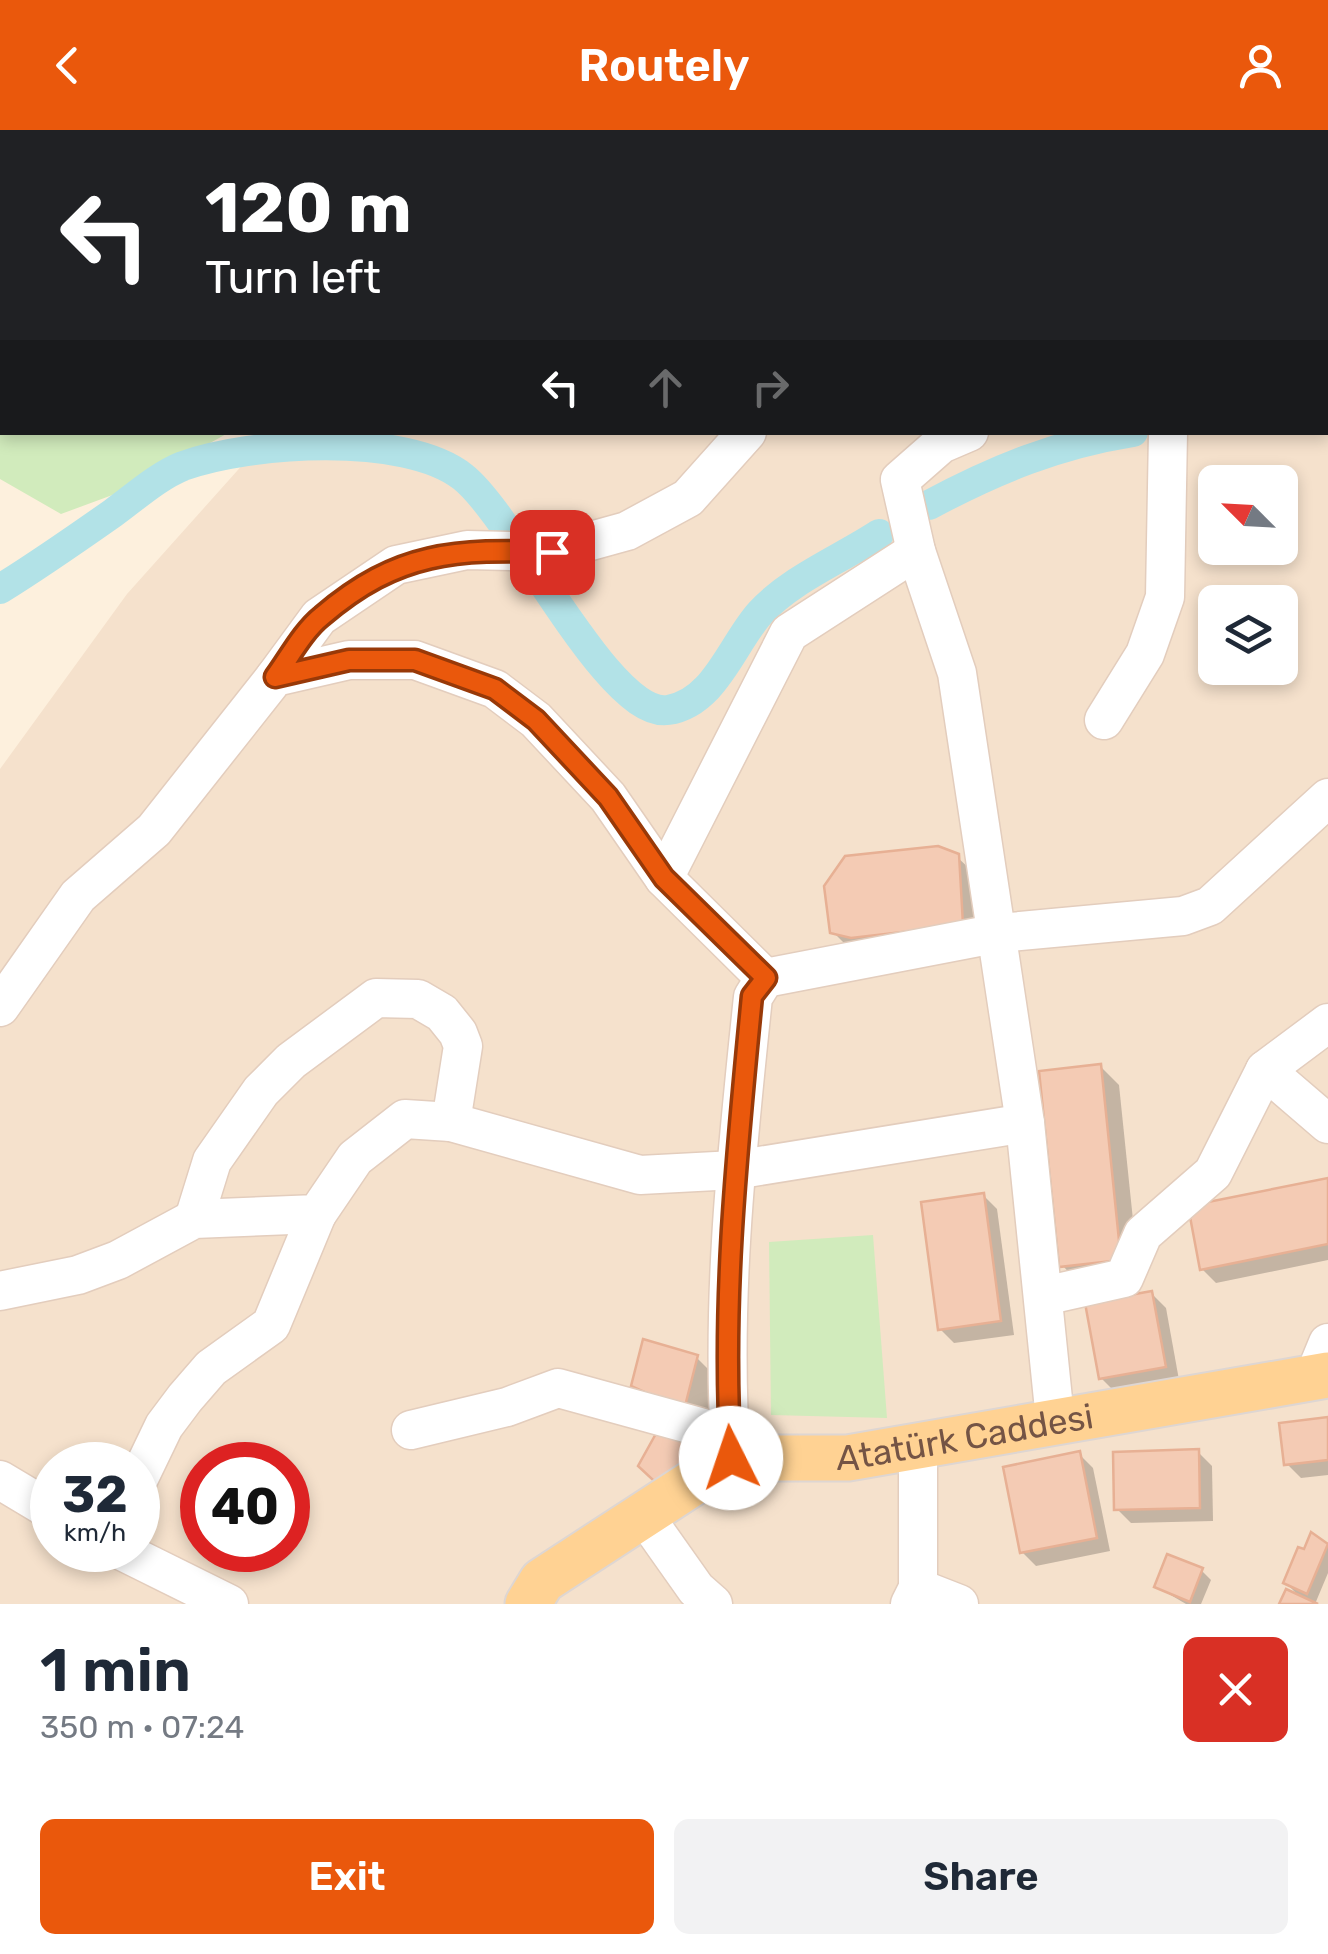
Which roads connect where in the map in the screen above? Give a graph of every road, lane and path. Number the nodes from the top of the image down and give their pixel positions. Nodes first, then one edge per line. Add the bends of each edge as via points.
1 (744, 435) edge
2 (947, 436) edge
3 (1168, 447) edge
4 (916, 550) junction
5 (275, 677) junction
6 (1104, 720) dead end
7 (1328, 798) edge
8 (664, 878) junction
9 (999, 933) junction
10 (766, 978) junction
11 (0, 1007) edge
12 (1328, 1023) edge
13 (1265, 1070) junction
14 (452, 1122) junction
15 (1025, 1123) junction
16 (1328, 1124) edge
17 (735, 1170) junction
18 (317, 1214) junction
19 (194, 1219) junction
20 (0, 1291) edge
21 (1044, 1296) junction
22 (1323, 1365) edge
23 (1055, 1419) junction
24 (411, 1430) dead end
25 (156, 1442) edge
26 (918, 1445) junction
27 (730, 1446) junction
28 (0, 1480) edge
29 (30, 1498) edge
30 (642, 1514) junction
31 (160, 1570) edge
32 (914, 1596) edge
33 (229, 1604) edge
34 (528, 1604) edge
35 (713, 1604) edge
36 (960, 1604) edge

1 - 5 street via 688,498 627,530 552,552 466,550 396,565 319,618
2 - 4 street via 900,480
3 - 6 street via 1166,597 1144,654
4 - 8 street via 789,633
4 - 9 street via 956,673
5 - 8 street via 349,660 415,660 495,689 536,720 608,797
5 - 11 street via 154,830 78,896
7 - 9 street via 1210,906 1184,916
8 - 10 street
9 - 10 street
9 - 15 street
10 - 17 street via 752,996
12 - 13 street
13 - 16 street
13 - 21 street via 1213,1172 1143,1234 1124,1278
14 - 17 street via 640,1175
14 - 18 street via 404,1119 355,1158
14 - 19 street via 463,1046 458,1034 442,1013 418,999 376,998 261,1091 212,1161
15 - 17 street
15 - 21 street
17 - 27 street via 724,1363
18 - 19 street
18 - 25 street via 270,1326 211,1368
19 - 20 street via 78,1275
21 - 23 street
22 - 23 main road, Atatürk Caddesi
23 - 26 main road, Atatürk Caddesi
24 - 27 street via 558,1388
26 - 27 main road, Atatürk Caddesi via 848,1458
26 - 32 street
27 - 30 main road
28 - 29 street
30 - 34 main road via 542,1582
30 - 35 street
31 - 33 street
32 - 36 street

